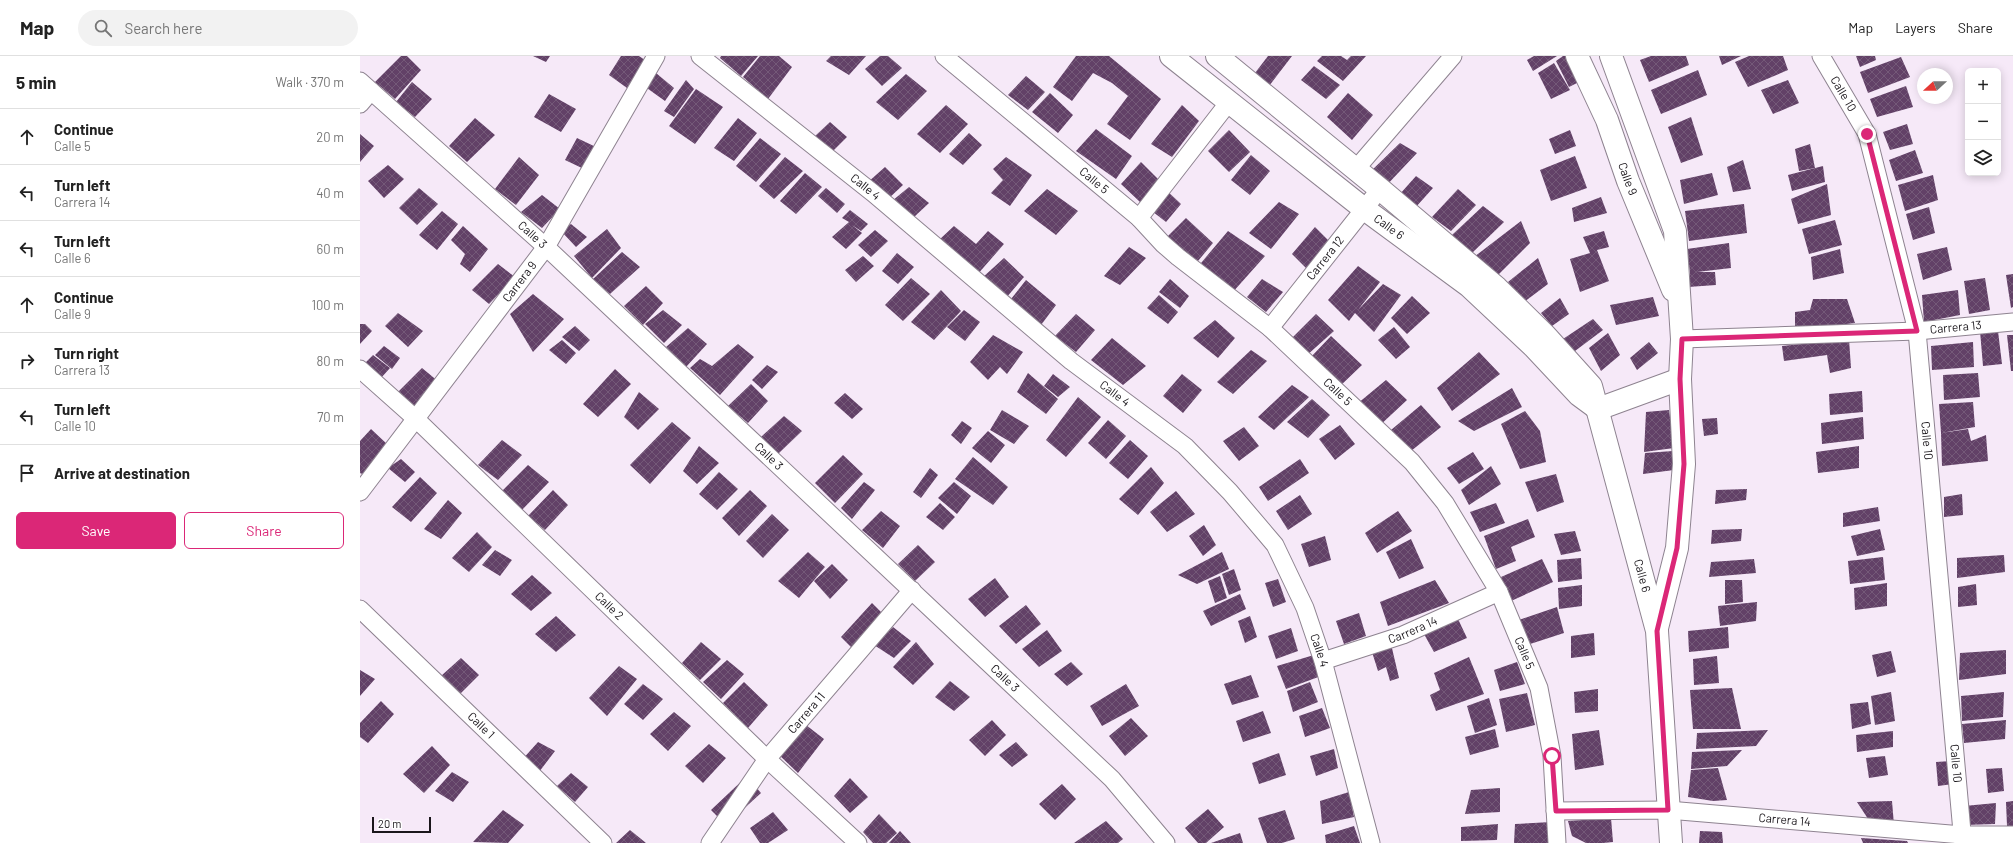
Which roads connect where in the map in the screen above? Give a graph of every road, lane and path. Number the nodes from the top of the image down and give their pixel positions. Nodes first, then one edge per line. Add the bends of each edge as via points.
1 (656, 56) edge
2 (700, 56) edge
3 (944, 56) edge
4 (1171, 56) edge
5 (1217, 56) edge
6 (1453, 56) edge
7 (1577, 56) edge
8 (1611, 56) edge
9 (1821, 56) edge
10 (365, 86) edge
11 (1229, 102) junction
12 (360, 104) edge
13 (1355, 170) junction
14 (1380, 189) junction
15 (1363, 208) junction
16 (1139, 218) junction
17 (546, 247) junction
18 (1679, 302) junction
19 (2013, 322) edge
20 (1270, 328) junction
21 (1917, 331) junction
22 (1682, 339) junction
23 (360, 369) edge
24 (1680, 379) junction
25 (1598, 408) junction
26 (416, 419) junction
27 (360, 492) edge
28 (912, 590) junction
29 (1499, 592) junction
30 (360, 609) edge
31 (1657, 631) junction
32 (1323, 660) junction
33 (767, 759) junction
34 (1668, 810) junction
35 (1556, 811) junction
36 (2013, 834) edge
37 (1962, 839) edge
38 (603, 843) edge
39 (710, 843) edge
40 (858, 843) edge
41 (1166, 843) edge
42 (1370, 843) edge
43 (1557, 843) edge
44 (1671, 843) edge

1 - 17 street, Carrera 9
2 - 32 street, Calle 4 via 872,194 1071,361 1185,446 1230,492 1274,545 1305,608
3 - 16 street, Calle 5
4 - 11 street, Calle 6
5 - 13 street, Calle 6
6 - 13 street
7 - 18 street, Calle 9 via 1606,120 1648,233
8 - 18 street, Calle 9 via 1674,231
9 - 21 street, Calle 10 via 1867,134
10 - 12 street
10 - 17 street, Calle 3
11 - 15 street, Calle 6
11 - 16 street
13 - 14 street, Calle 6
14 - 15 street, Carrera 12
14 - 25 street, Calle 6 via 1497,288 1545,335 1591,386
15 - 20 street, Carrera 12
15 - 25 street, Calle 6 via 1470,286 1534,347 1579,395
16 - 20 street, Calle 5 via 1178,257
17 - 26 street, Carrera 9
17 - 28 street, Calle 3
18 - 22 street, Calle 9
19 - 21 street, Carrera 13
20 - 29 street, Calle 5 via 1412,462 1445,503
21 - 22 street, Carrera 13
21 - 37 street, Calle 10
22 - 24 street, Calle 9
23 - 26 street, Calle 2
24 - 25 street
24 - 31 street, Calle 9 via 1684,464 1677,548
25 - 31 street, Calle 6
26 - 27 street, Carrera 9
26 - 33 street, Calle 2
28 - 33 street, Carrera 11
28 - 41 street, Calle 3 via 1112,779
29 - 32 street, Carrera 14 via 1403,635
29 - 35 street, Calle 5 via 1539,688 1552,756
30 - 38 street, Calle 1
31 - 34 street, Calle 6
32 - 42 street, Calle 4
33 - 39 street, Carrera 11
33 - 40 street, Calle 2
34 - 35 street, Carrera 14
34 - 37 street, Carrera 14
34 - 44 street, Calle 6
35 - 43 street, Calle 5
36 - 37 street, Carrera 14

